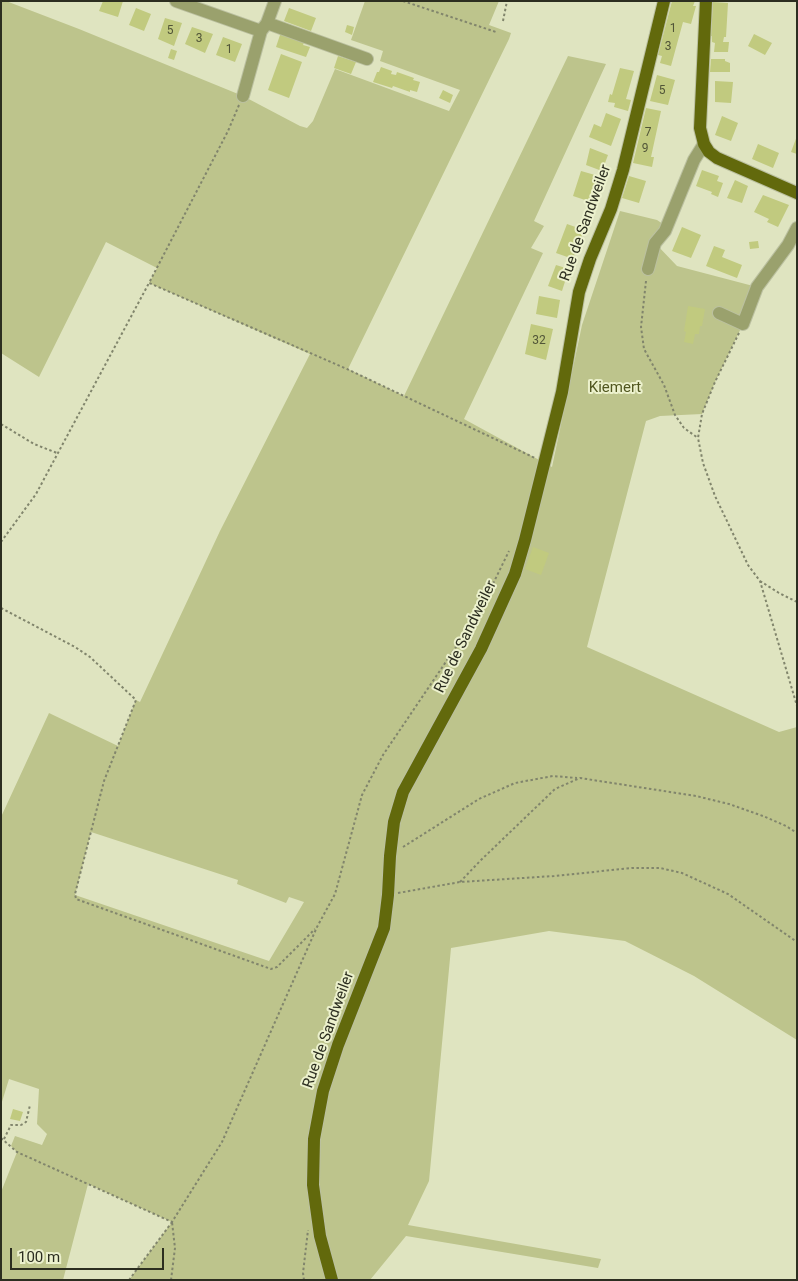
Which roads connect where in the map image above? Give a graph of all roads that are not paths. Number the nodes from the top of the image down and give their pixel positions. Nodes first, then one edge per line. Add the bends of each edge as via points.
1 (176, 1) edge
2 (275, 1) edge
3 (664, 1) edge
4 (706, 1) edge
5 (264, 27) junction
6 (367, 59) dead end
7 (243, 96) road end
8 (704, 144) junction
9 (797, 193) edge
10 (797, 228) edge
11 (648, 269) road end
12 (719, 314) dead end
13 (332, 1280) edge

1 - 5 street
2 - 5 street
3 - 13 main road, Rue de Sandweiler via 623,170 579,292 562,392 525,540 514,574 481,649 403,792 394,822 384,928 323,1091 314,1139 313,1185 320,1236
4 - 8 main road via 700,128
5 - 6 street
5 - 7 street
8 - 9 main road via 716,158
8 - 11 street via 694,160 665,231 655,243
10 - 12 street via 757,287 743,324

